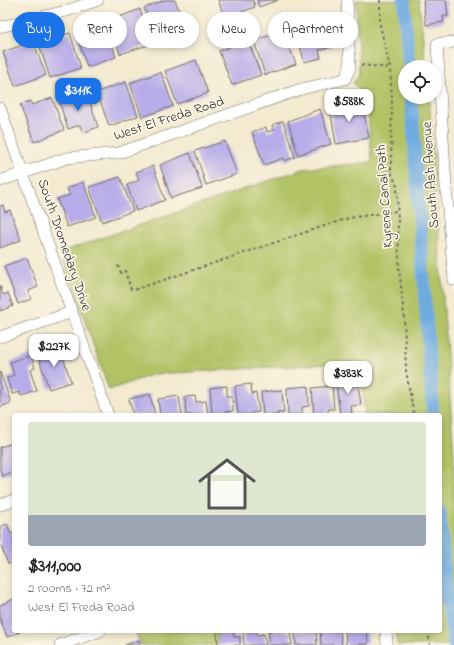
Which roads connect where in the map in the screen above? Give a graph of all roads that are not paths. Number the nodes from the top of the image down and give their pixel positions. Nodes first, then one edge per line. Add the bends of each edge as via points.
1 (98, 0) edge
2 (347, 0) edge
3 (0, 27) edge
4 (454, 42) edge
5 (0, 108) edge
6 (23, 173) junction
7 (0, 181) edge
8 (450, 185) edge
9 (454, 280) edge
10 (72, 312) junction
11 (0, 337) edge
12 (107, 413) edge
13 (12, 501) edge
14 (0, 505) edge
15 (94, 633) edge
16 (386, 633) edge
17 (60, 645) edge
18 (387, 645) edge

1 - 3 street via 66,11
2 - 6 street, West El Freda Road via 350,63 345,79 301,89 119,153 68,158
4 - 8 street, South Ash Avenue via 437,44
5 - 6 street, South Dromedary Drive
6 - 7 street, West El Freda Road
6 - 10 street, South Dromedary Drive
8 - 9 street, South Ash Avenue
10 - 11 street
10 - 12 street, South Dromedary Drive
13 - 14 street
15 - 17 street
16 - 18 street

